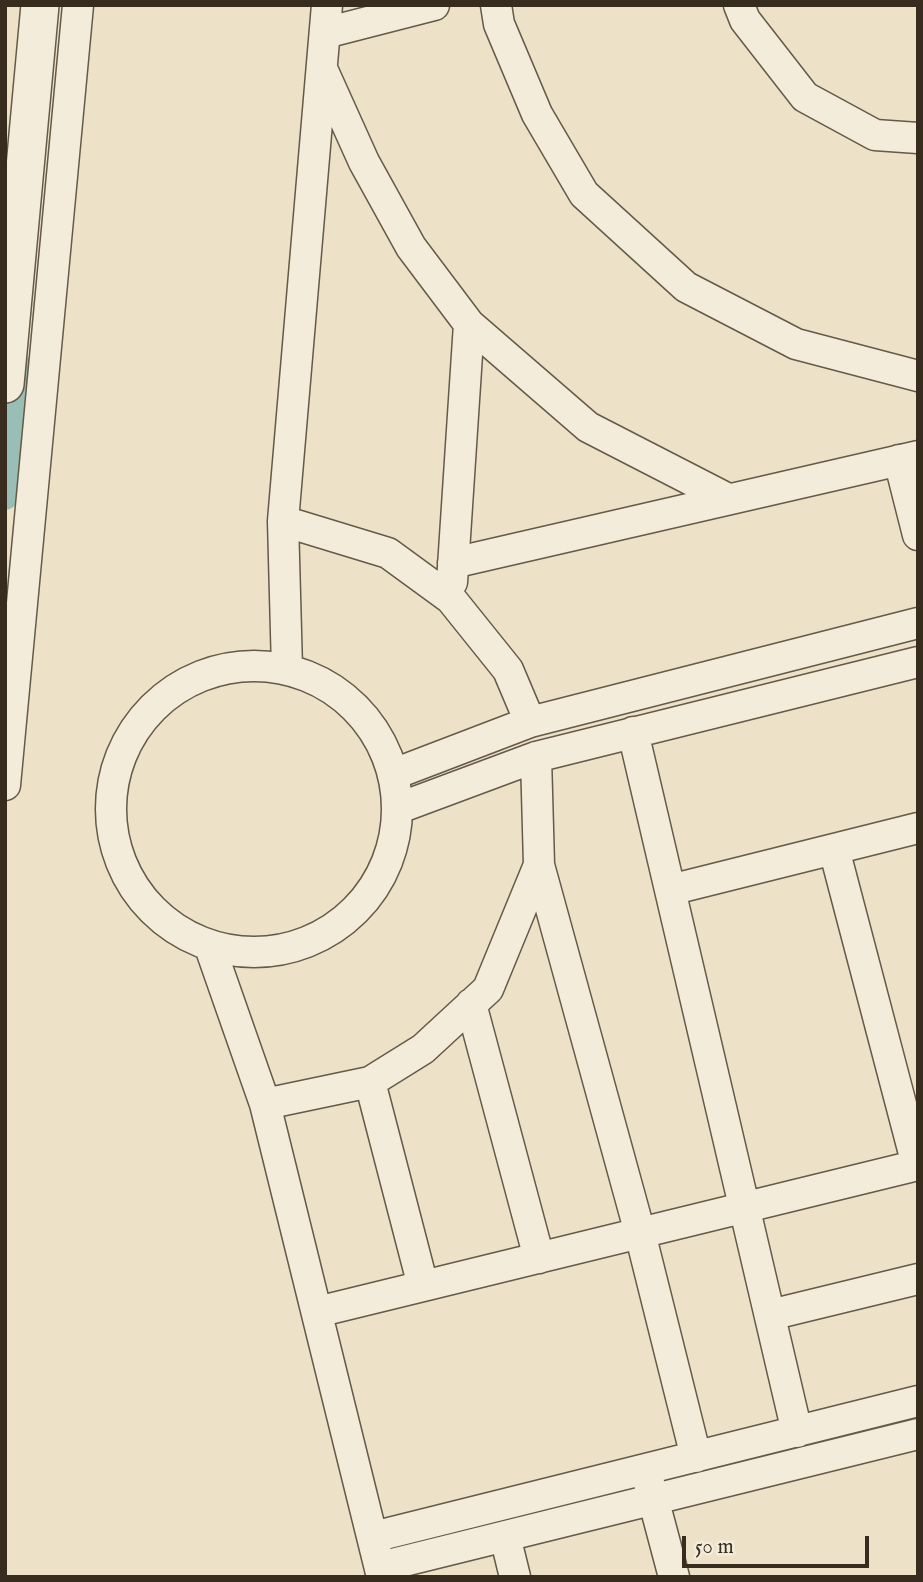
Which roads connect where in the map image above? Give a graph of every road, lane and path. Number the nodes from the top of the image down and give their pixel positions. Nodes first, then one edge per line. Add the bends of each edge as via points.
1 (40, 5) edge
2 (78, 5) edge
3 (434, 5) edge
4 (496, 5) edge
5 (739, 5) edge
6 (326, 19) edge
7 (322, 67) junction
8 (918, 138) edge
9 (469, 324) junction
10 (918, 376) edge
11 (5, 384) edge
12 (909, 458) edge
13 (728, 499) junction
14 (283, 521) junction
15 (918, 535) edge
16 (453, 563) junction
17 (451, 600) junction
18 (918, 623) edge
19 (918, 662) edge
20 (287, 669) junction
21 (530, 722) junction
22 (633, 733) junction
23 (536, 757) junction
24 (394, 774) junction
25 (5, 785) edge
26 (399, 808) junction
27 (918, 828) edge
28 (834, 849) junction
29 (540, 865) junction
30 (670, 890) junction
31 (210, 947) junction
32 (471, 1004) junction
33 (370, 1082) junction
34 (265, 1104) junction
35 (917, 1165) edge
36 (745, 1208) junction
37 (640, 1233) junction
38 (539, 1258) junction
39 (918, 1279) edge
40 (423, 1286) junction
41 (317, 1312) junction
42 (770, 1315) junction
43 (918, 1401) edge
44 (797, 1432) junction
45 (918, 1434) edge
46 (696, 1457) junction
47 (645, 1470) junction
48 (653, 1499) junction
49 (505, 1536) junction
50 (373, 1538) junction
51 (381, 1572) edge
52 (515, 1577) edge
53 (674, 1577) edge

1 - 11 street
2 - 25 street
3 - 6 street
4 - 10 street via 499,24 537,114 584,194 685,287 796,344
5 - 8 street via 745,20 805,97 875,135
6 - 7 street
7 - 9 street via 364,162 411,247
7 - 14 street
9 - 13 street via 588,428
9 - 16 street
12 - 13 street
12 - 15 street
13 - 16 street
14 - 17 street via 388,553
14 - 20 street
16 - 17 street
17 - 21 street via 508,670
18 - 21 street
19 - 22 street
20 - 24 street via 331,688 371,725
20 - 31 street via 226,667 176,687 136,724 113,774 110,827 127,879 162,921
21 - 24 street
22 - 23 street
22 - 30 street
23 - 26 street
23 - 29 street
24 - 26 street
26 - 31 street via 389,862 360,907 339,924 317,940 264,953
27 - 28 street
28 - 30 street
28 - 35 street
29 - 32 street via 488,989
29 - 37 street
30 - 36 street
31 - 34 street
32 - 33 street via 423,1049
32 - 38 street
33 - 34 street
33 - 40 street
34 - 41 street
35 - 36 street
36 - 37 street
36 - 42 street
37 - 38 street
37 - 46 street
38 - 40 street
39 - 42 street
40 - 41 street
41 - 50 street
42 - 44 street
43 - 44 street
44 - 46 street
45 - 48 street
46 - 47 street
47 - 48 street
47 - 50 street
48 - 49 street
48 - 53 street
49 - 51 street
49 - 52 street
50 - 51 street

